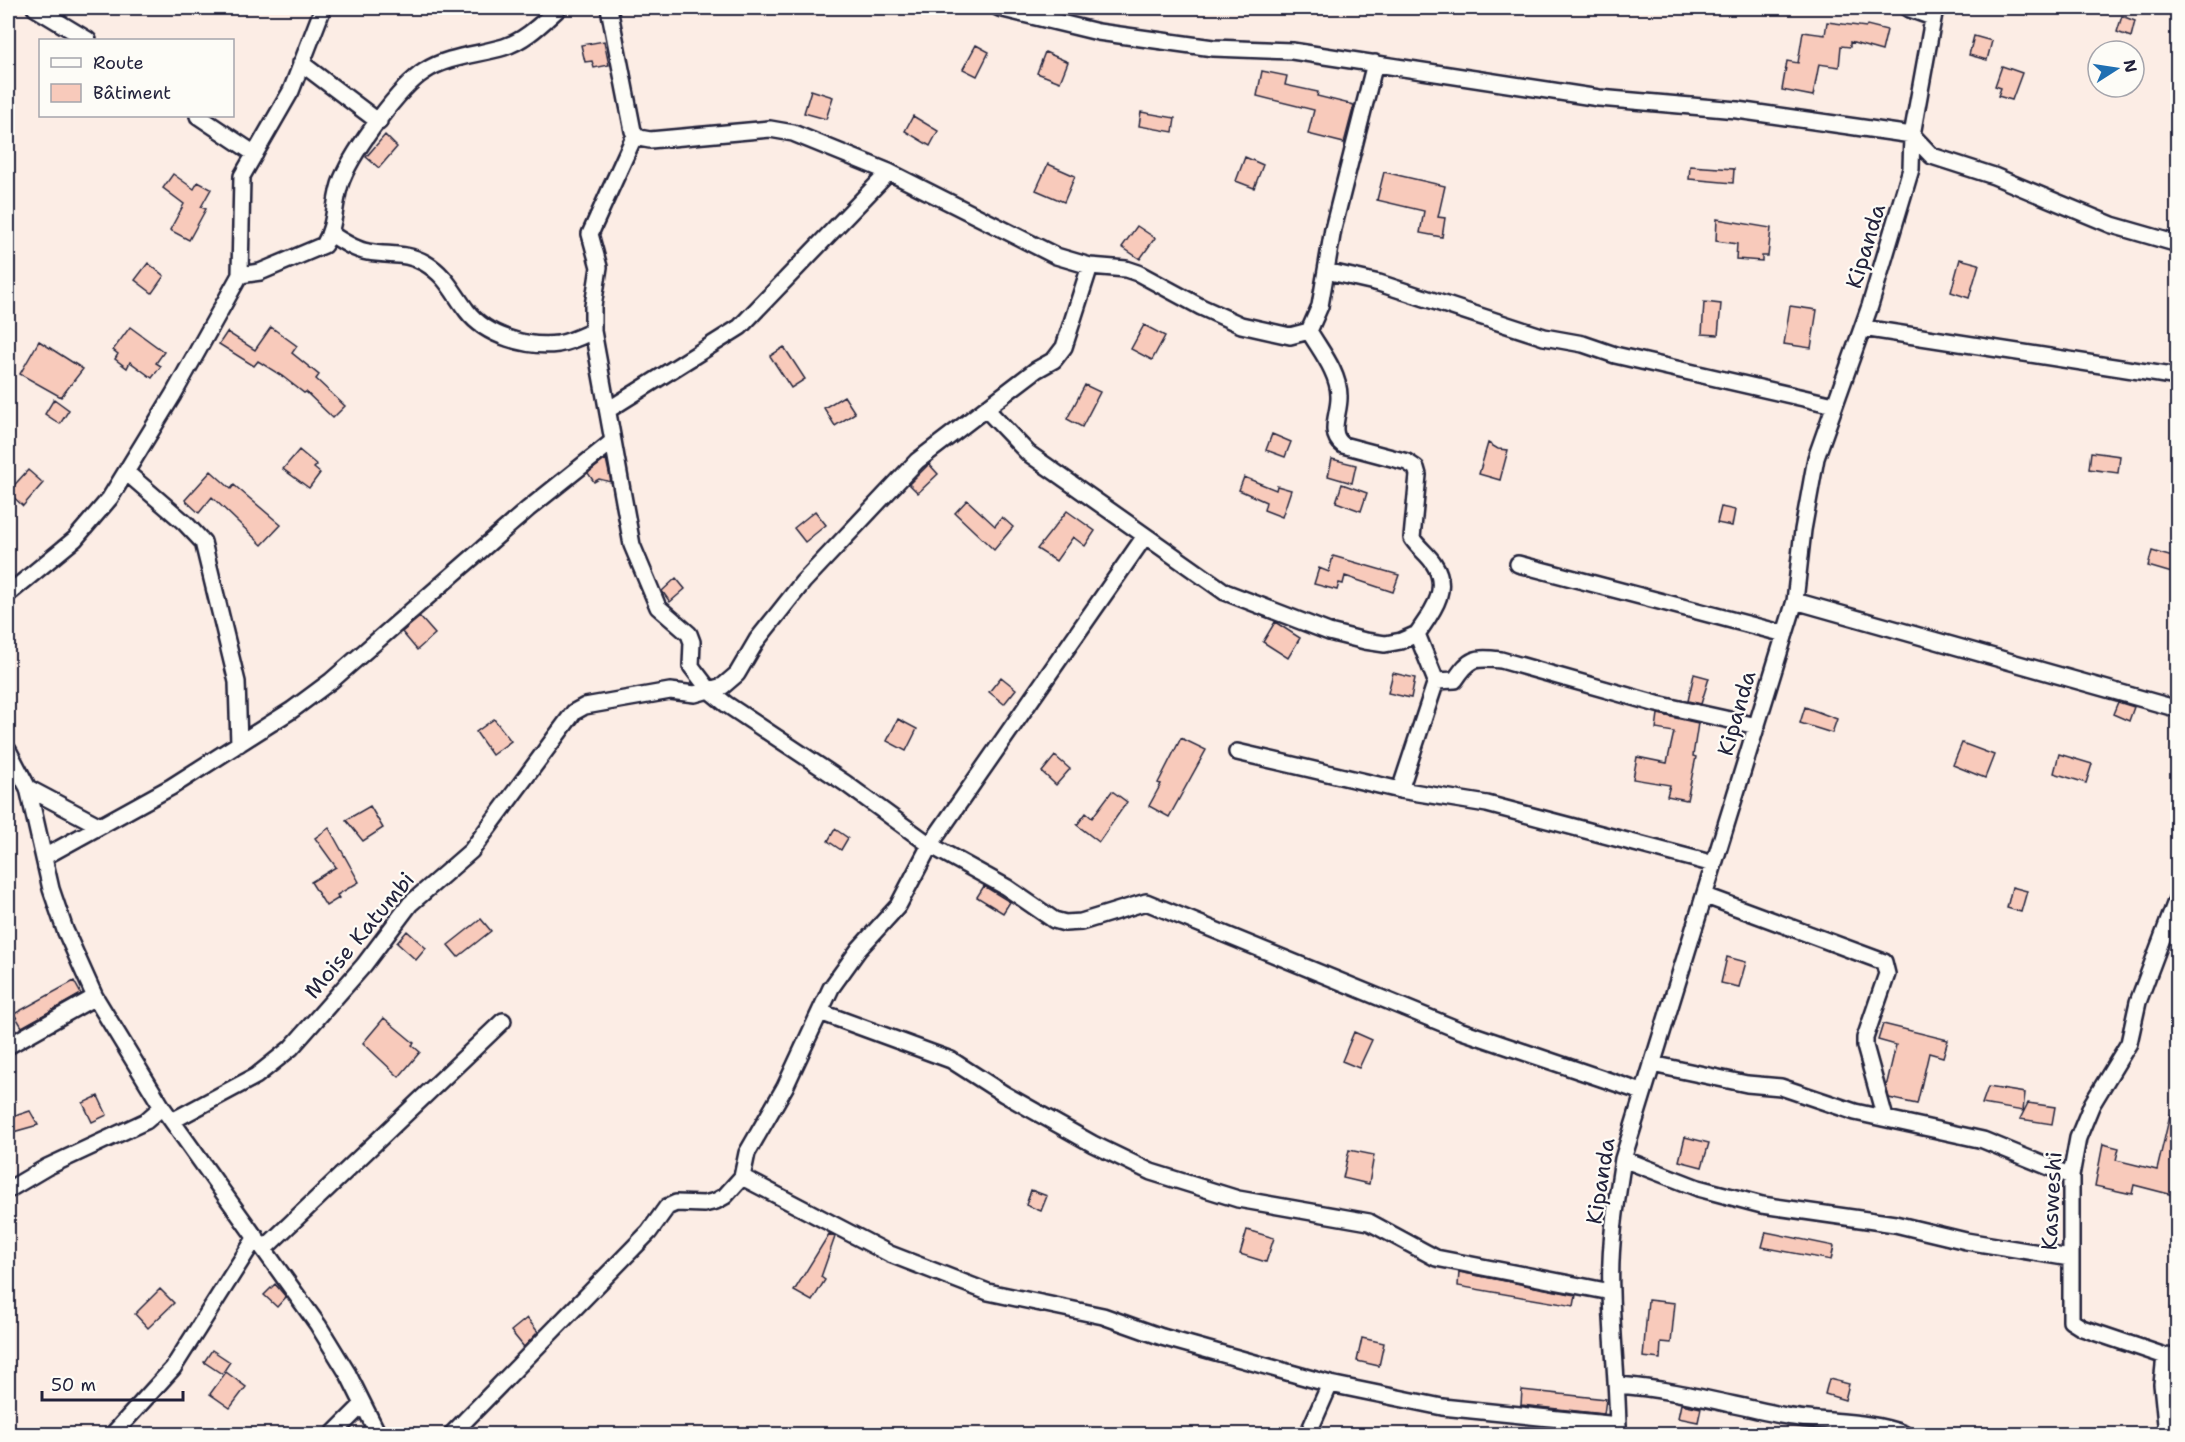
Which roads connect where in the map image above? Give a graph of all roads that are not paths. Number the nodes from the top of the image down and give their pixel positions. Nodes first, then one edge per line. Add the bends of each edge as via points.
1 (35, 8) edge
2 (323, 8) edge
3 (559, 8) edge
4 (609, 8) edge
5 (999, 8) edge
6 (1907, 8) edge
7 (1933, 12) edge
8 (85, 39) edge
9 (301, 63) junction
10 (1375, 63) junction
11 (200, 117) edge
12 (379, 122) junction
13 (635, 135) junction
14 (1912, 135) junction
15 (255, 154) junction
16 (889, 172) junction
17 (331, 234) junction
18 (2178, 244) edge
19 (1090, 266) junction
20 (1326, 271) junction
21 (240, 274) junction
22 (1863, 328) junction
23 (593, 331) junction
24 (1309, 331) junction
25 (2178, 377) edge
26 (1834, 405) junction
27 (986, 409) junction
28 (608, 410) junction
29 (614, 441) junction
30 (126, 472) junction
31 (1145, 536) junction
32 (1518, 564) dead end
33 (8, 594) edge
34 (1795, 601) junction
35 (1417, 634) junction
36 (1785, 634) junction
37 (1436, 681) junction
38 (710, 691) junction
39 (2178, 709) edge
40 (1756, 726) junction
41 (239, 744) junction
42 (8, 750) edge
43 (1237, 752) dead end
44 (28, 788) junction
45 (1400, 790) junction
46 (100, 826) junction
47 (930, 845) junction
48 (44, 857) junction
49 (1714, 864) junction
50 (1706, 896) junction
51 (2178, 896) edge
52 (95, 997) junction
53 (820, 1012) junction
54 (503, 1021) dead end
55 (8, 1046) edge
56 (1652, 1064) junction
57 (1642, 1092) junction
58 (162, 1107) junction
59 (1885, 1118) junction
60 (172, 1121) junction
61 (1623, 1159) junction
62 (2071, 1176) junction
63 (742, 1177) junction
64 (8, 1190) edge
65 (260, 1243) junction
66 (2070, 1258) junction
67 (1611, 1292) junction
68 (2171, 1357) edge
69 (1330, 1384) junction
70 (1618, 1385) junction
71 (363, 1404) junction
72 (1618, 1430) edge
73 (113, 1434) edge
74 (333, 1434) edge
75 (378, 1434) edge
76 (452, 1434) edge
77 (1308, 1434) edge
78 (1904, 1434) edge
79 (2167, 1434) edge

1 - 8 street
2 - 9 street
3 - 12 street via 520,40 425,70 400,92
4 - 13 street
5 - 10 street via 1098,32 1213,48 1292,51
6 - 7 street
7 - 14 street, Kipanda
9 - 12 street
9 - 15 street via 291,91
10 - 14 street via 1599,98 1737,110
10 - 20 street
11 - 15 street
12 - 17 street via 341,180
13 - 16 street via 650,140 770,129 793,133
13 - 23 street via 590,234 599,267
14 - 18 street via 1932,156 1994,176 2112,225
14 - 22 street, Kipanda via 1911,170
15 - 21 street via 240,184
16 - 19 street via 1056,256
16 - 28 street via 740,327
17 - 21 street via 324,245 313,251 260,272
17 - 23 street via 366,252 398,254 428,264 450,283 468,312 497,334 516,341 558,344
19 - 24 street via 1138,273 1241,325 1290,336
19 - 27 street via 1064,347 1054,360
20 - 24 street via 1320,306
20 - 26 street via 1398,288 1544,338
21 - 30 street
22 - 25 street
22 - 26 street, Kipanda
23 - 28 street
24 - 35 street via 1332,370 1340,395 1334,434 1337,441 1416,468 1412,538 1436,565 1440,595
26 - 34 street, Kipanda via 1816,459
27 - 31 street via 1028,453
27 - 38 street via 917,460 803,582 757,640 737,674
28 - 29 street
29 - 38 street via 632,545 658,608 689,633 691,666
29 - 41 street via 528,509 331,681
30 - 33 street via 94,519
30 - 41 street via 203,542 237,682
31 - 35 street via 1225,592 1329,632 1385,644
31 - 47 street
32 - 36 street
34 - 36 street, Kipanda
34 - 39 street
35 - 37 street
36 - 40 street, Kipanda
37 - 40 street via 1455,680 1467,663 1475,659 1501,660 1657,704
37 - 45 street
38 - 47 street
38 - 60 street, Moise Katumbi via 670,691 585,706 574,712 471,850 410,904 364,965 291,1048 256,1076
40 - 49 street, Kipanda
41 - 46 street
42 - 44 street
43 - 45 street
44 - 46 street
44 - 48 street
45 - 49 street via 1487,804
46 - 48 street
47 - 53 street via 898,906 859,949 831,988
47 - 57 street via 1006,887 1054,921 1081,922 1146,902 1426,1017
48 - 52 street via 65,930
49 - 50 street, Kipanda
50 - 56 street, Kipanda
50 - 59 street via 1884,962 1887,974 1865,1046
51 - 62 street, Kasweshi via 2138,1002 2129,1042 2084,1121
52 - 55 street
52 - 58 street
53 - 63 street via 785,1087 747,1153
53 - 67 street via 951,1060 1083,1139 1151,1172 1238,1199 1369,1222 1436,1258
54 - 65 street
56 - 57 street, Kipanda
56 - 59 street via 1781,1087 1834,1107
57 - 61 street, Kipanda
58 - 60 street
58 - 64 street via 146,1121 46,1167
59 - 62 street via 1983,1140
60 - 65 street
61 - 66 street via 1698,1188 1762,1205 1895,1224 1966,1241
61 - 67 street, Kipanda via 1616,1201
62 - 66 street, Kasweshi
63 - 69 street via 890,1254 988,1292 1103,1316 1162,1337
63 - 76 street via 716,1201 667,1207 649,1232
65 - 71 street via 318,1325
65 - 73 street via 173,1368
66 - 68 street, Kasweshi via 2071,1321
67 - 70 street, Kipanda
68 - 79 street via 2162,1384
69 - 72 street via 1442,1407
69 - 77 street
70 - 72 street, Kipanda
70 - 78 street via 1672,1390 1788,1416 1879,1427
71 - 74 street
71 - 75 street

